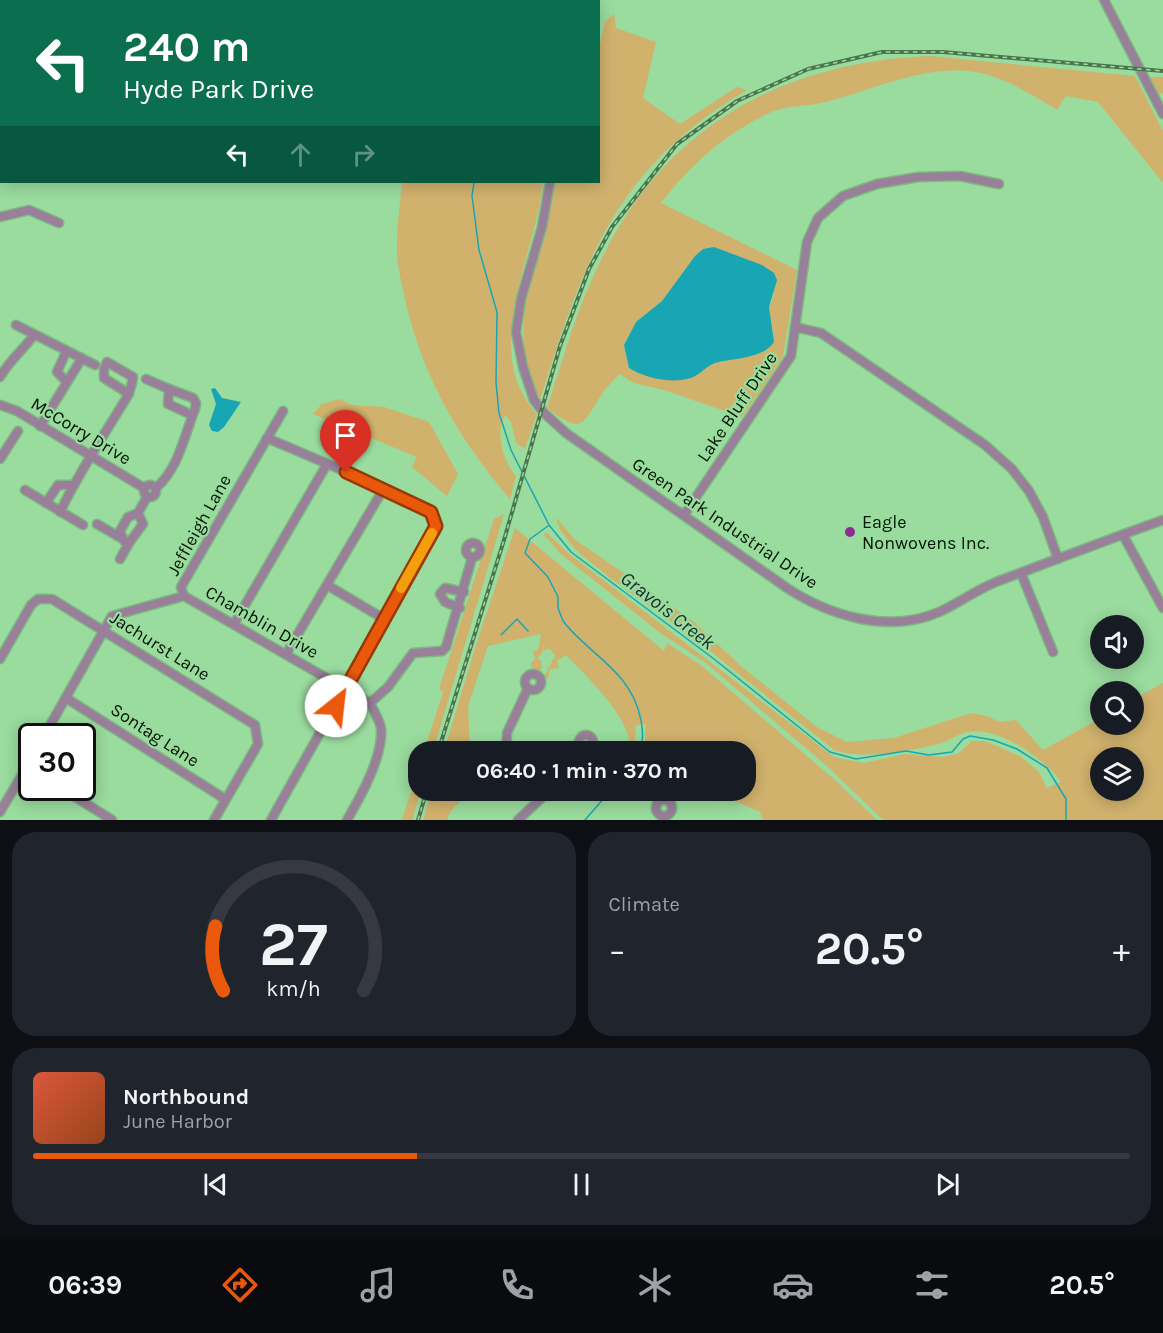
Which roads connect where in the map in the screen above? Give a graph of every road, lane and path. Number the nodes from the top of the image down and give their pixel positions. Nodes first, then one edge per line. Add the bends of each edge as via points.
1 (482, 0) edge
2 (500, 0) edge
3 (1104, 0) edge
4 (1163, 114) edge
5 (549, 183) edge
6 (999, 184) dead end
7 (0, 217) edge
8 (59, 223) dead end
9 (16, 325) dead end
10 (795, 327) junction
11 (34, 335) junction
12 (66, 352) junction
13 (81, 358) junction
14 (94, 365) dead end
15 (0, 376) edge
16 (146, 379) dead end
17 (66, 381) junction
18 (169, 388) junction
19 (129, 394) dead end
20 (0, 405) edge
21 (283, 411) dead end
22 (192, 415) junction
23 (40, 426) junction
24 (18, 431) dead end
25 (267, 438) junction
26 (1, 457) edge
27 (92, 457) junction
28 (327, 464) junction
29 (73, 485) junction
30 (384, 488) junction
31 (25, 490) dead end
32 (146, 492) junction
33 (46, 503) junction
34 (60, 512) junction
35 (138, 513) junction
36 (684, 515) junction
37 (1163, 520) edge
38 (97, 524) dead end
39 (82, 525) dead end
40 (1123, 535) junction
41 (120, 538) junction
42 (129, 543) junction
43 (472, 558) dead end
44 (120, 559) dead end
45 (1058, 559) junction
46 (1022, 573) junction
47 (327, 585) junction
48 (464, 592) junction
49 (184, 596) junction
50 (460, 608) junction
51 (1163, 608) edge
52 (384, 619) junction
53 (234, 624) junction
54 (103, 629) junction
55 (1053, 652) dead end
56 (286, 654) junction
57 (0, 659) edge
58 (528, 688) dead end
59 (345, 689) junction
60 (66, 698) junction
61 (370, 703) junction
62 (52, 723) edge
63 (507, 741) edge
64 (18, 784) edge
65 (225, 799) junction
66 (82, 801) edge
67 (538, 801) edge
68 (0, 812) edge
69 (112, 820) edge
70 (214, 820) edge
71 (271, 820) edge
72 (347, 820) edge
73 (518, 820) edge

1 - 2 street
3 - 4 street
5 - 36 street, Green Park Industrial Drive via 516,332 534,400 566,433
6 - 10 street, Lake Bluff Drive via 960,176 918,177 877,184 843,196 818,218 807,242
7 - 8 street via 29,210
9 - 11 street
10 - 36 street, Lake Bluff Drive via 791,356
10 - 45 street via 821,333 985,445 1029,491
11 - 12 street
11 - 15 street
12 - 13 street
12 - 17 street via 57,372
13 - 14 street
13 - 17 street
16 - 18 street
17 - 23 street
18 - 22 street via 168,404
18 - 22 street via 193,398 196,403
19 - 27 street
20 - 23 street, McCorry Drive
21 - 25 street, Jeffleigh Lane
22 - 32 street via 169,472 155,495
23 - 27 street, McCorry Drive
24 - 26 street
25 - 28 street
25 - 49 street, Jeffleigh Lane via 181,587
27 - 29 street
27 - 32 street, McCorry Drive
28 - 30 street
28 - 53 street
29 - 33 street via 58,484
29 - 34 street
30 - 47 street
30 - 52 street via 431,512 436,526
31 - 33 street
32 - 35 street
33 - 34 street
34 - 39 street
35 - 41 street via 128,517
35 - 42 street via 143,524
36 - 46 street, Green Park Industrial Drive via 795,593 837,614 873,621 937,613 988,585
37 - 40 street, Green Park Industrial Drive
38 - 41 street
40 - 45 street, Green Park Industrial Drive
40 - 51 street
41 - 42 street
42 - 44 street
43 - 48 street
45 - 46 street, Green Park Industrial Drive
46 - 55 street
47 - 52 street
47 - 56 street
48 - 50 street
48 - 50 street via 445,588 440,594 445,602
49 - 53 street, Chamblin Drive
49 - 54 street, Jeffleigh Lane via 112,616
50 - 61 street via 446,647 442,651 413,653 388,687
52 - 59 street
53 - 56 street, Chamblin Drive
54 - 57 street, Jachurst Lane via 52,599 38,599
54 - 60 street, Jeffleigh Lane
54 - 65 street, Jachurst Lane via 255,725 258,744
56 - 59 street, Chamblin Drive
58 - 63 street
59 - 61 street, Chamblin Drive
59 - 71 street
60 - 62 street, Jeffleigh Lane
60 - 65 street, Sontag Lane
61 - 72 street via 379,721 380,742 366,787
64 - 68 street
65 - 70 street
66 - 69 street
67 - 73 street

